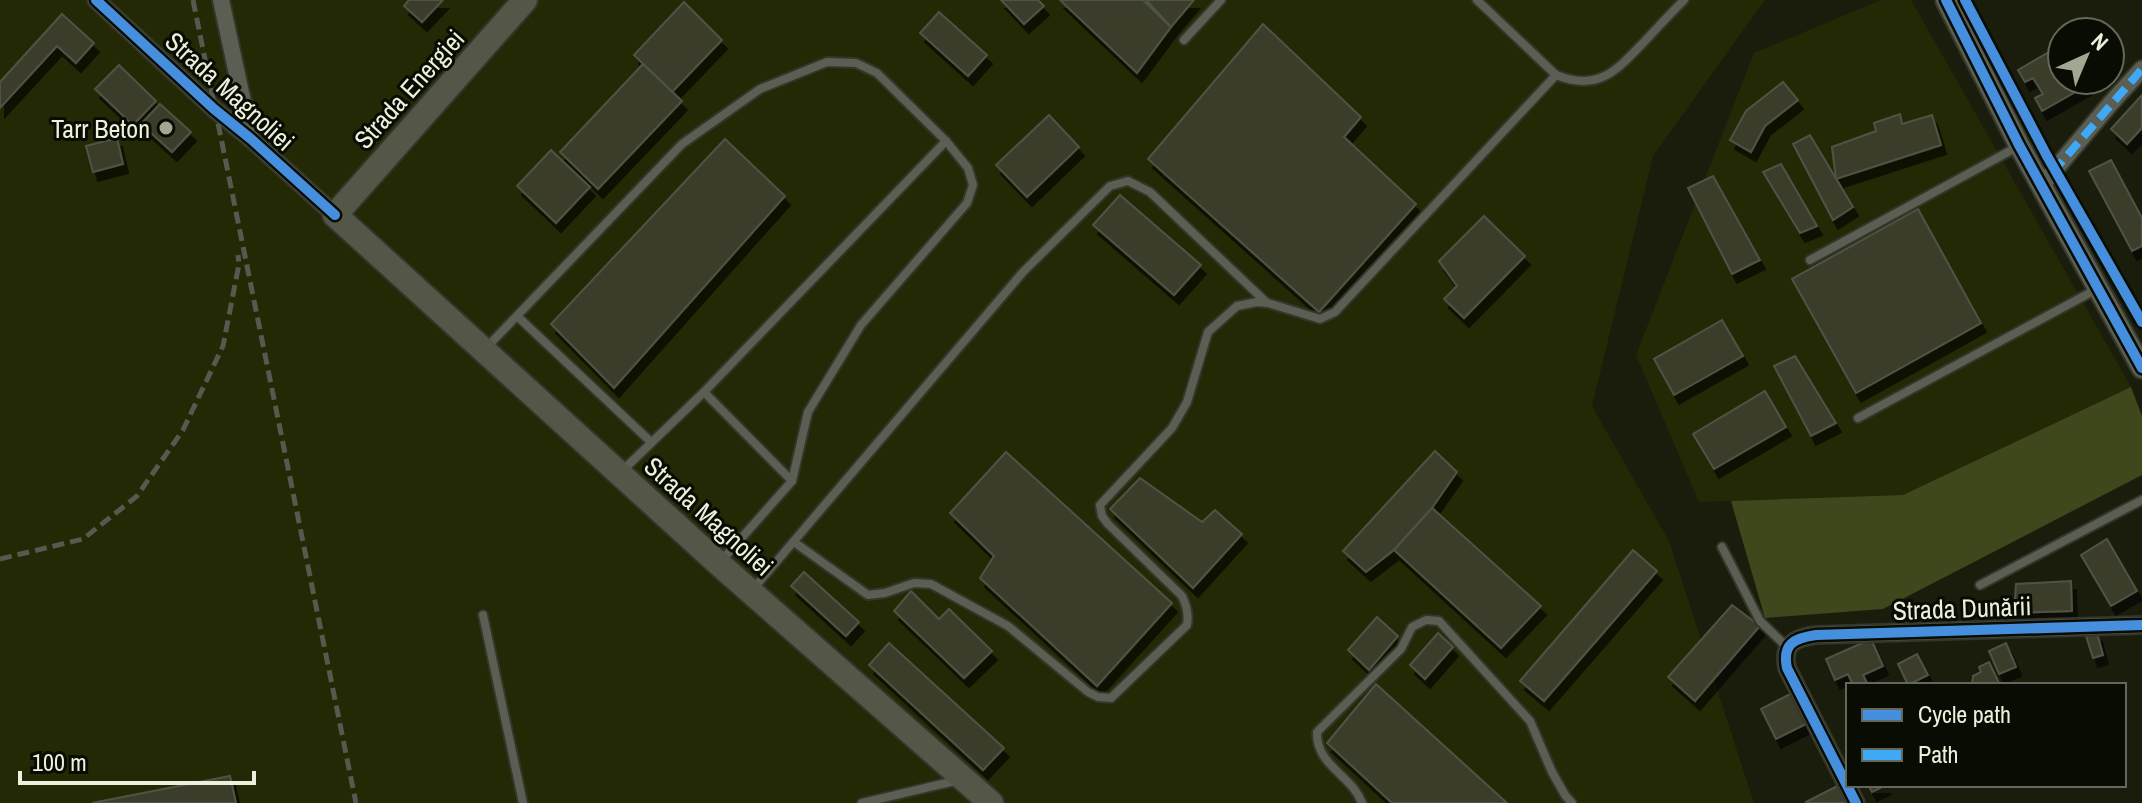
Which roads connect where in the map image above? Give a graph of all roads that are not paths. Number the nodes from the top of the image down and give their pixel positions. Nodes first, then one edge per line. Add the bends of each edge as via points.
1 (96, 0) edge
2 (221, 0) edge
3 (525, 0) edge
4 (1221, 0) edge
5 (1477, 0) edge
6 (1684, 0) edge
7 (1946, 0) edge
8 (1184, 40) dead end
9 (2142, 69) edge
10 (1556, 75) junction
11 (251, 139) junction
12 (946, 141) junction
13 (2019, 145) junction
14 (2042, 185) junction
15 (335, 215) junction
16 (1810, 260) dead end
17 (2098, 289) junction
18 (1268, 303) junction
19 (517, 316) junction
20 (484, 350) junction
21 (2142, 368) edge
22 (704, 392) junction
23 (1858, 418) dead end
24 (651, 442) junction
25 (619, 473) junction
26 (792, 481) junction
27 (2142, 500) edge
28 (794, 542) junction
29 (1722, 547) dead end
30 (718, 563) junction
31 (1980, 585) dead end
32 (751, 592) junction
33 (483, 615) dead end
34 (2142, 625) edge
35 (1787, 647) junction
36 (964, 779) junction
37 (1846, 783) edge
38 (523, 803) edge
39 (862, 803) edge
40 (991, 803) edge
41 (1362, 803) edge
42 (1572, 803) edge

1 - 11 street, Strada Magnoliei
2 - 11 street, Strada Magnoliei
3 - 15 main road, Strada Energiei
4 - 8 lane
5 - 10 lane
6 - 10 lane via 1610,74 1573,82
7 - 13 street
9 - 14 street
10 - 18 lane via 1335,312 1320,319
11 - 15 street, Strada Magnoliei
12 - 19 lane via 877,73 856,63 827,62 760,89 682,144
12 - 22 lane
12 - 26 lane via 968,168 973,185 967,203 861,325 808,412
13 - 14 street
13 - 16 lane
14 - 17 street
15 - 20 main road, Strada Magnoliei
17 - 21 street
17 - 23 lane
18 - 28 lane via 1150,192 1128,181 1110,186 1023,272
18 - 28 lane via 1237,306 1208,332 1187,402 1172,428 1100,505 1108,524 1182,596 1189,616 1187,625 1111,698 1088,692 1008,626 931,584 868,595
19 - 20 lane
19 - 24 lane
20 - 25 main road, Strada Magnoliei
22 - 24 lane
22 - 26 lane
24 - 25 lane
25 - 30 main road, Strada Magnoliei
26 - 30 lane
27 - 31 lane
28 - 32 lane
29 - 35 lane via 1760,621
30 - 32 main road, Strada Magnoliei
32 - 36 main road, Strada Magnoliei
33 - 38 lane
34 - 35 street, Strada Dunării via 1816,635
35 - 37 street via 1787,668
36 - 39 lane
36 - 40 main road, Strada Magnoliei
41 - 42 lane via 1322,756 1317,732 1401,649 1412,627 1426,620 1439,621 1530,721

